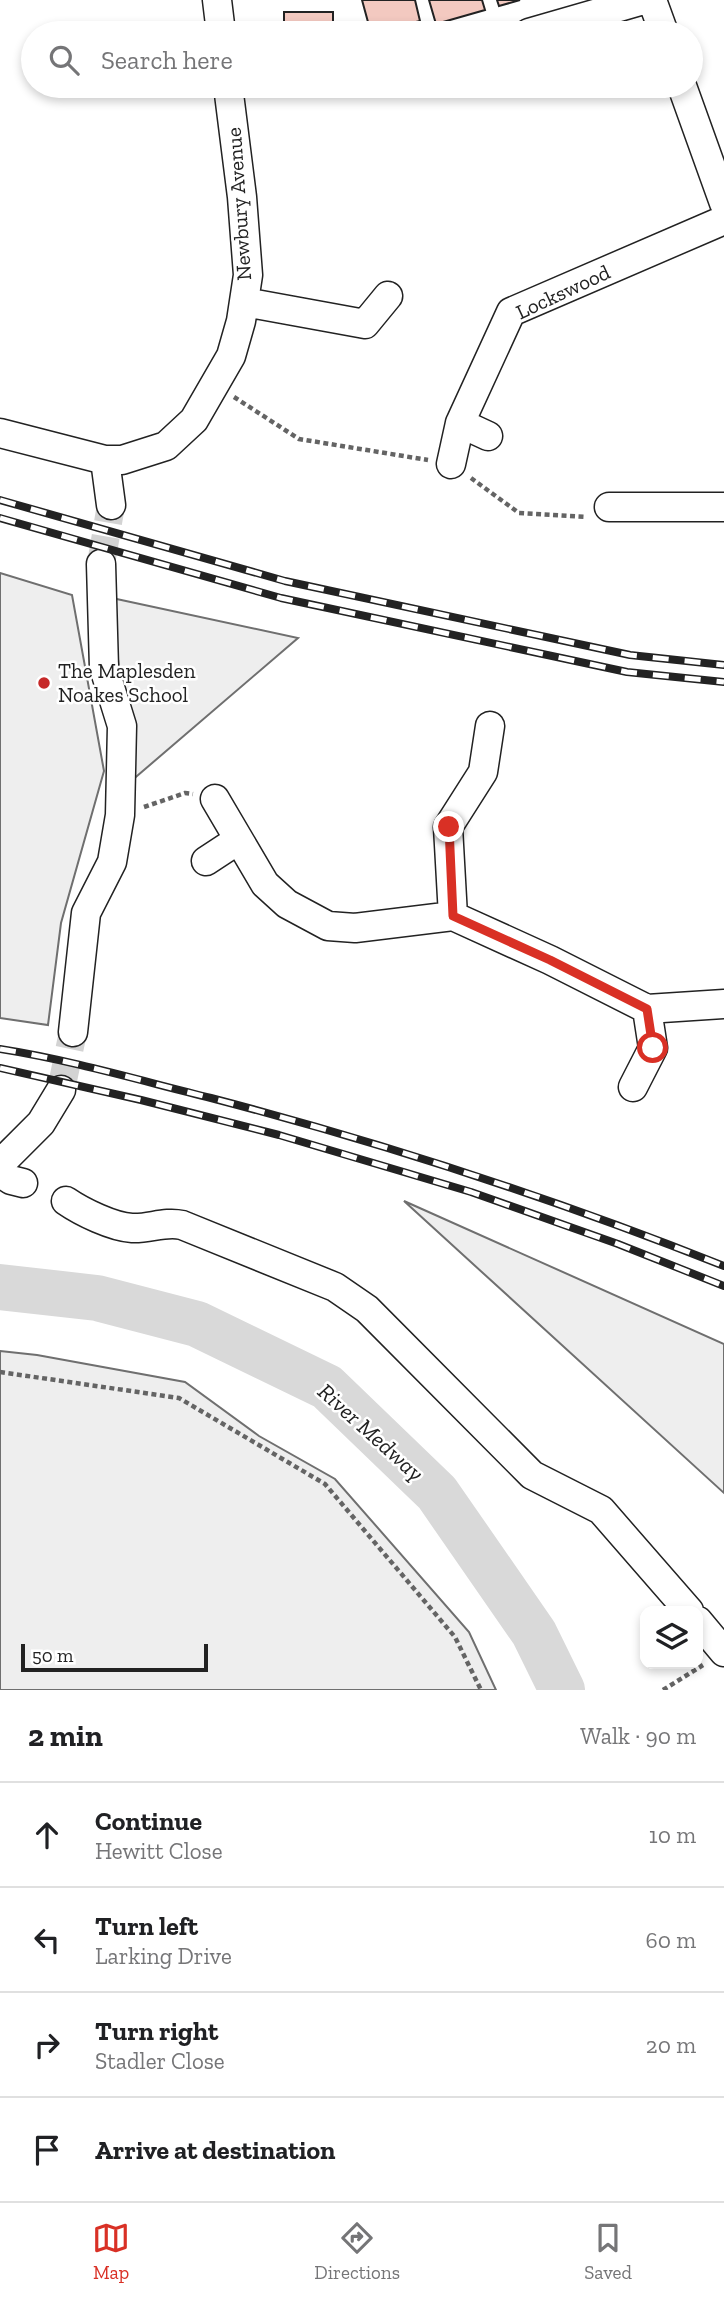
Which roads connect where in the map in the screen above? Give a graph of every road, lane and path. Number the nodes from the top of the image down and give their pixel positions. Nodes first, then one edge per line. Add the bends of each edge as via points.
1 (217, 0) edge
2 (643, 0) edge
3 (652, 0) edge
4 (220, 21) edge
5 (570, 21) edge
6 (660, 21) edge
7 (230, 98) edge
8 (686, 98) edge
9 (724, 203) edge
10 (724, 220) edge
11 (388, 296) dead end
12 (244, 302) junction
13 (215, 386) junction
14 (460, 423) junction
15 (0, 433) edge
16 (488, 436) dead end
17 (104, 460) junction
18 (450, 464) junction
19 (111, 505) tunnel mouth
20 (609, 506) joint
21 (724, 508) edge
22 (101, 564) tunnel mouth
23 (490, 726) dead end
24 (215, 799) joint
25 (120, 815) junction
26 (237, 840) junction
27 (206, 861) dead end
28 (453, 916) junction
29 (724, 1004) edge
30 (647, 1009) junction
31 (73, 1032) tunnel mouth
32 (632, 1086) dead end
33 (61, 1090) tunnel mouth
34 (0, 1164) edge
35 (66, 1201) dead end
36 (0, 1372) edge
37 (686, 1606) edge
38 (703, 1627) edge
39 (724, 1652) edge
40 (481, 1690) edge
41 (663, 1690) edge

1 - 4 street
2 - 5 street
3 - 6 street
7 - 12 street, Newbury Avenue via 248,275
8 - 9 street
10 - 14 street, Lockswood via 511,312
11 - 12 street via 365,324
12 - 13 street, Newbury Avenue via 230,356
13 - 17 street, Newbury Avenue via 194,419 166,446 122,460
13 - 18 path via 299,439
14 - 16 street
14 - 18 street, Lockswood
15 - 17 street
17 - 19 street
18 - 20 path via 519,513 608,518
20 - 21 street
22 - 25 street via 104,668 122,726
23 - 28 street via 483,772 449,827
24 - 25 path via 185,793
24 - 26 street
25 - 31 street via 112,862 86,913
26 - 27 street
26 - 28 street via 265,884 288,904 328,926 355,928
28 - 30 street
29 - 30 street
30 - 32 street via 653,1048
33 - 34 street via 41,1123
35 - 37 street via 81,1211 132,1228 182,1225 351,1296 532,1475 601,1510
36 - 40 path via 179,1398 325,1485 455,1637
38 - 39 street
39 - 41 path

